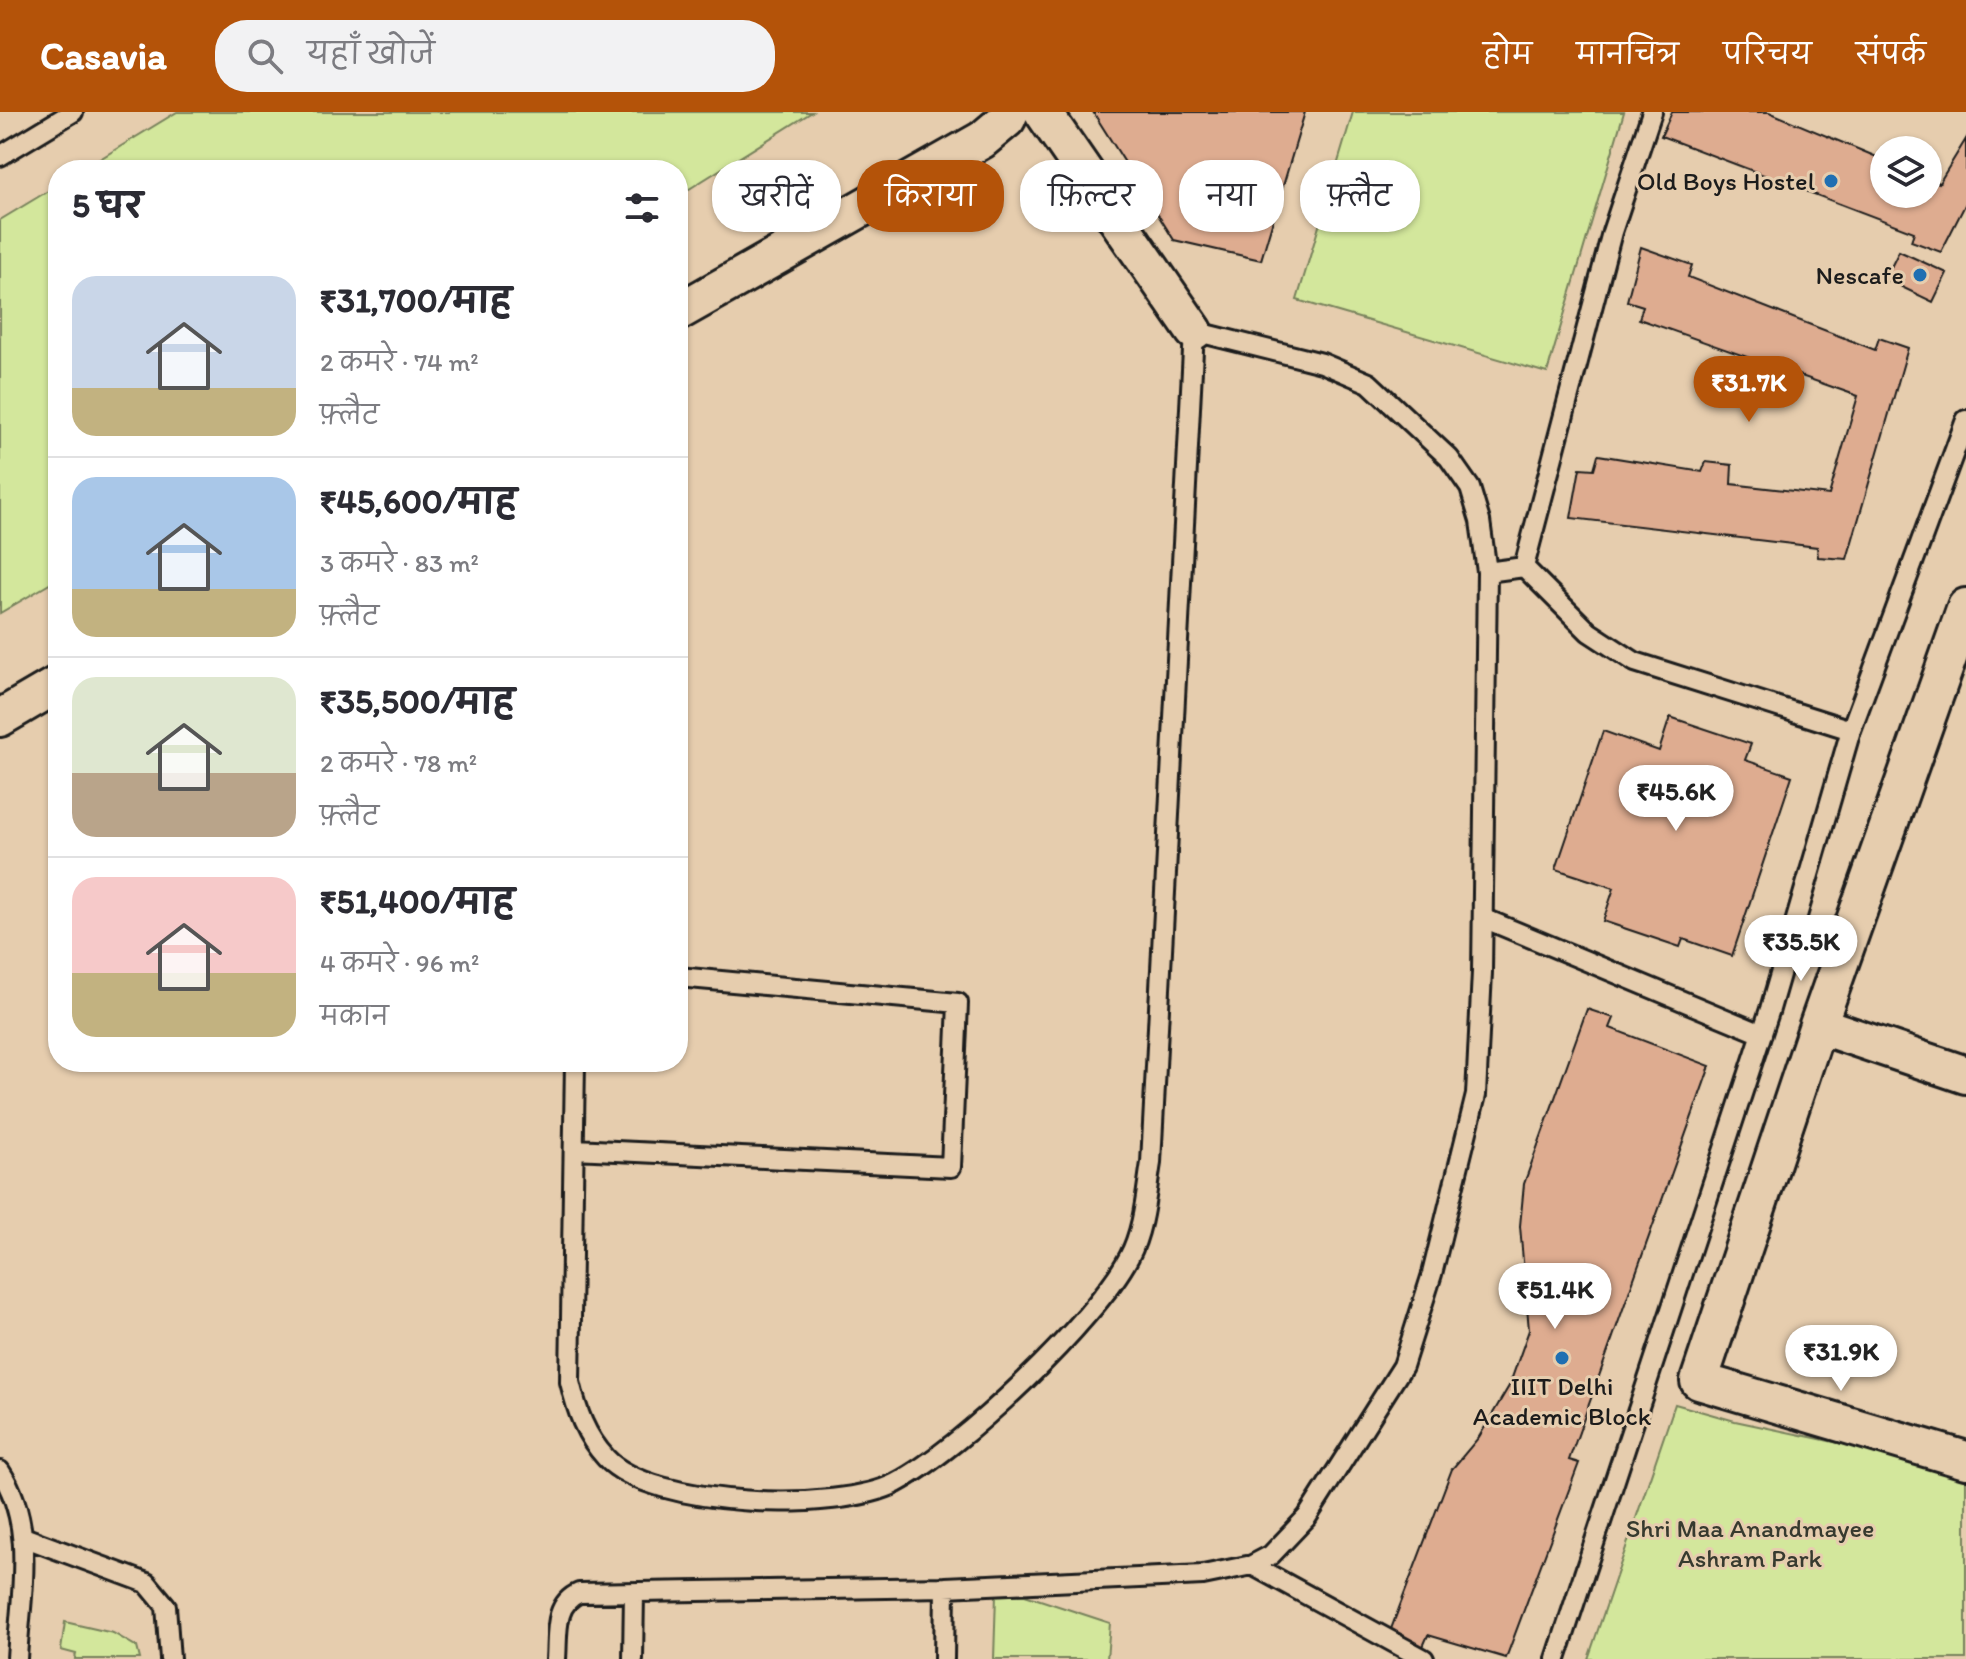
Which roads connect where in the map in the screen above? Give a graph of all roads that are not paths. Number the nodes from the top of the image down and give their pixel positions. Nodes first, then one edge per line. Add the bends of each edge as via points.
1 (73, 112) edge
2 (1010, 112) edge
3 (1043, 112) edge
4 (1652, 112) edge
5 (0, 156) edge
6 (688, 306) edge
7 (1194, 331) junction
8 (1966, 420) edge
9 (1524, 567) junction
10 (1487, 572) junction
11 (1963, 622) edge
12 (48, 690) edge
13 (0, 718) edge
14 (1851, 730) junction
15 (1483, 918) junction
16 (688, 978) edge
17 (1818, 1025) junction
18 (1762, 1034) junction
19 (575, 1072) edge
20 (1966, 1075) edge
21 (574, 1149) junction
22 (1966, 1460) edge
23 (0, 1471) edge
24 (26, 1538) junction
25 (1252, 1565) junction
26 (945, 1587) junction
27 (634, 1593) junction
28 (17, 1659) edge
29 (170, 1659) edge
30 (556, 1659) edge
31 (633, 1659) edge
32 (944, 1659) edge
33 (1424, 1659) edge
34 (1556, 1659) edge

1 - 5 lane
2 - 6 street via 982,140
3 - 7 street
4 - 9 lane via 1612,232
7 - 10 lane via 1322,363 1369,383 1449,458 1470,488
7 - 21 lane via 1151,1163 1131,1254 1111,1287 1007,1395 932,1461 894,1484 851,1498 785,1501 660,1489 607,1460 580,1421 570,1382
8 - 14 lane
9 - 10 lane
9 - 14 lane via 1589,632 1635,662
10 - 15 lane
11 - 17 street
12 - 13 street
14 - 18 lane
15 - 18 lane
15 - 25 lane via 1476,1095 1432,1274 1403,1366 1307,1517 1271,1555
16 - 21 lane via 958,1003 951,1167
17 - 20 street
17 - 22 street via 1699,1381
18 - 34 lane
19 - 21 lane
23 - 24 lane
24 - 28 lane
24 - 29 lane via 147,1583 166,1606
25 - 26 lane via 1203,1575
25 - 33 lane
26 - 27 lane
26 - 32 lane
27 - 30 lane via 579,1593 567,1598 559,1616
27 - 31 lane

